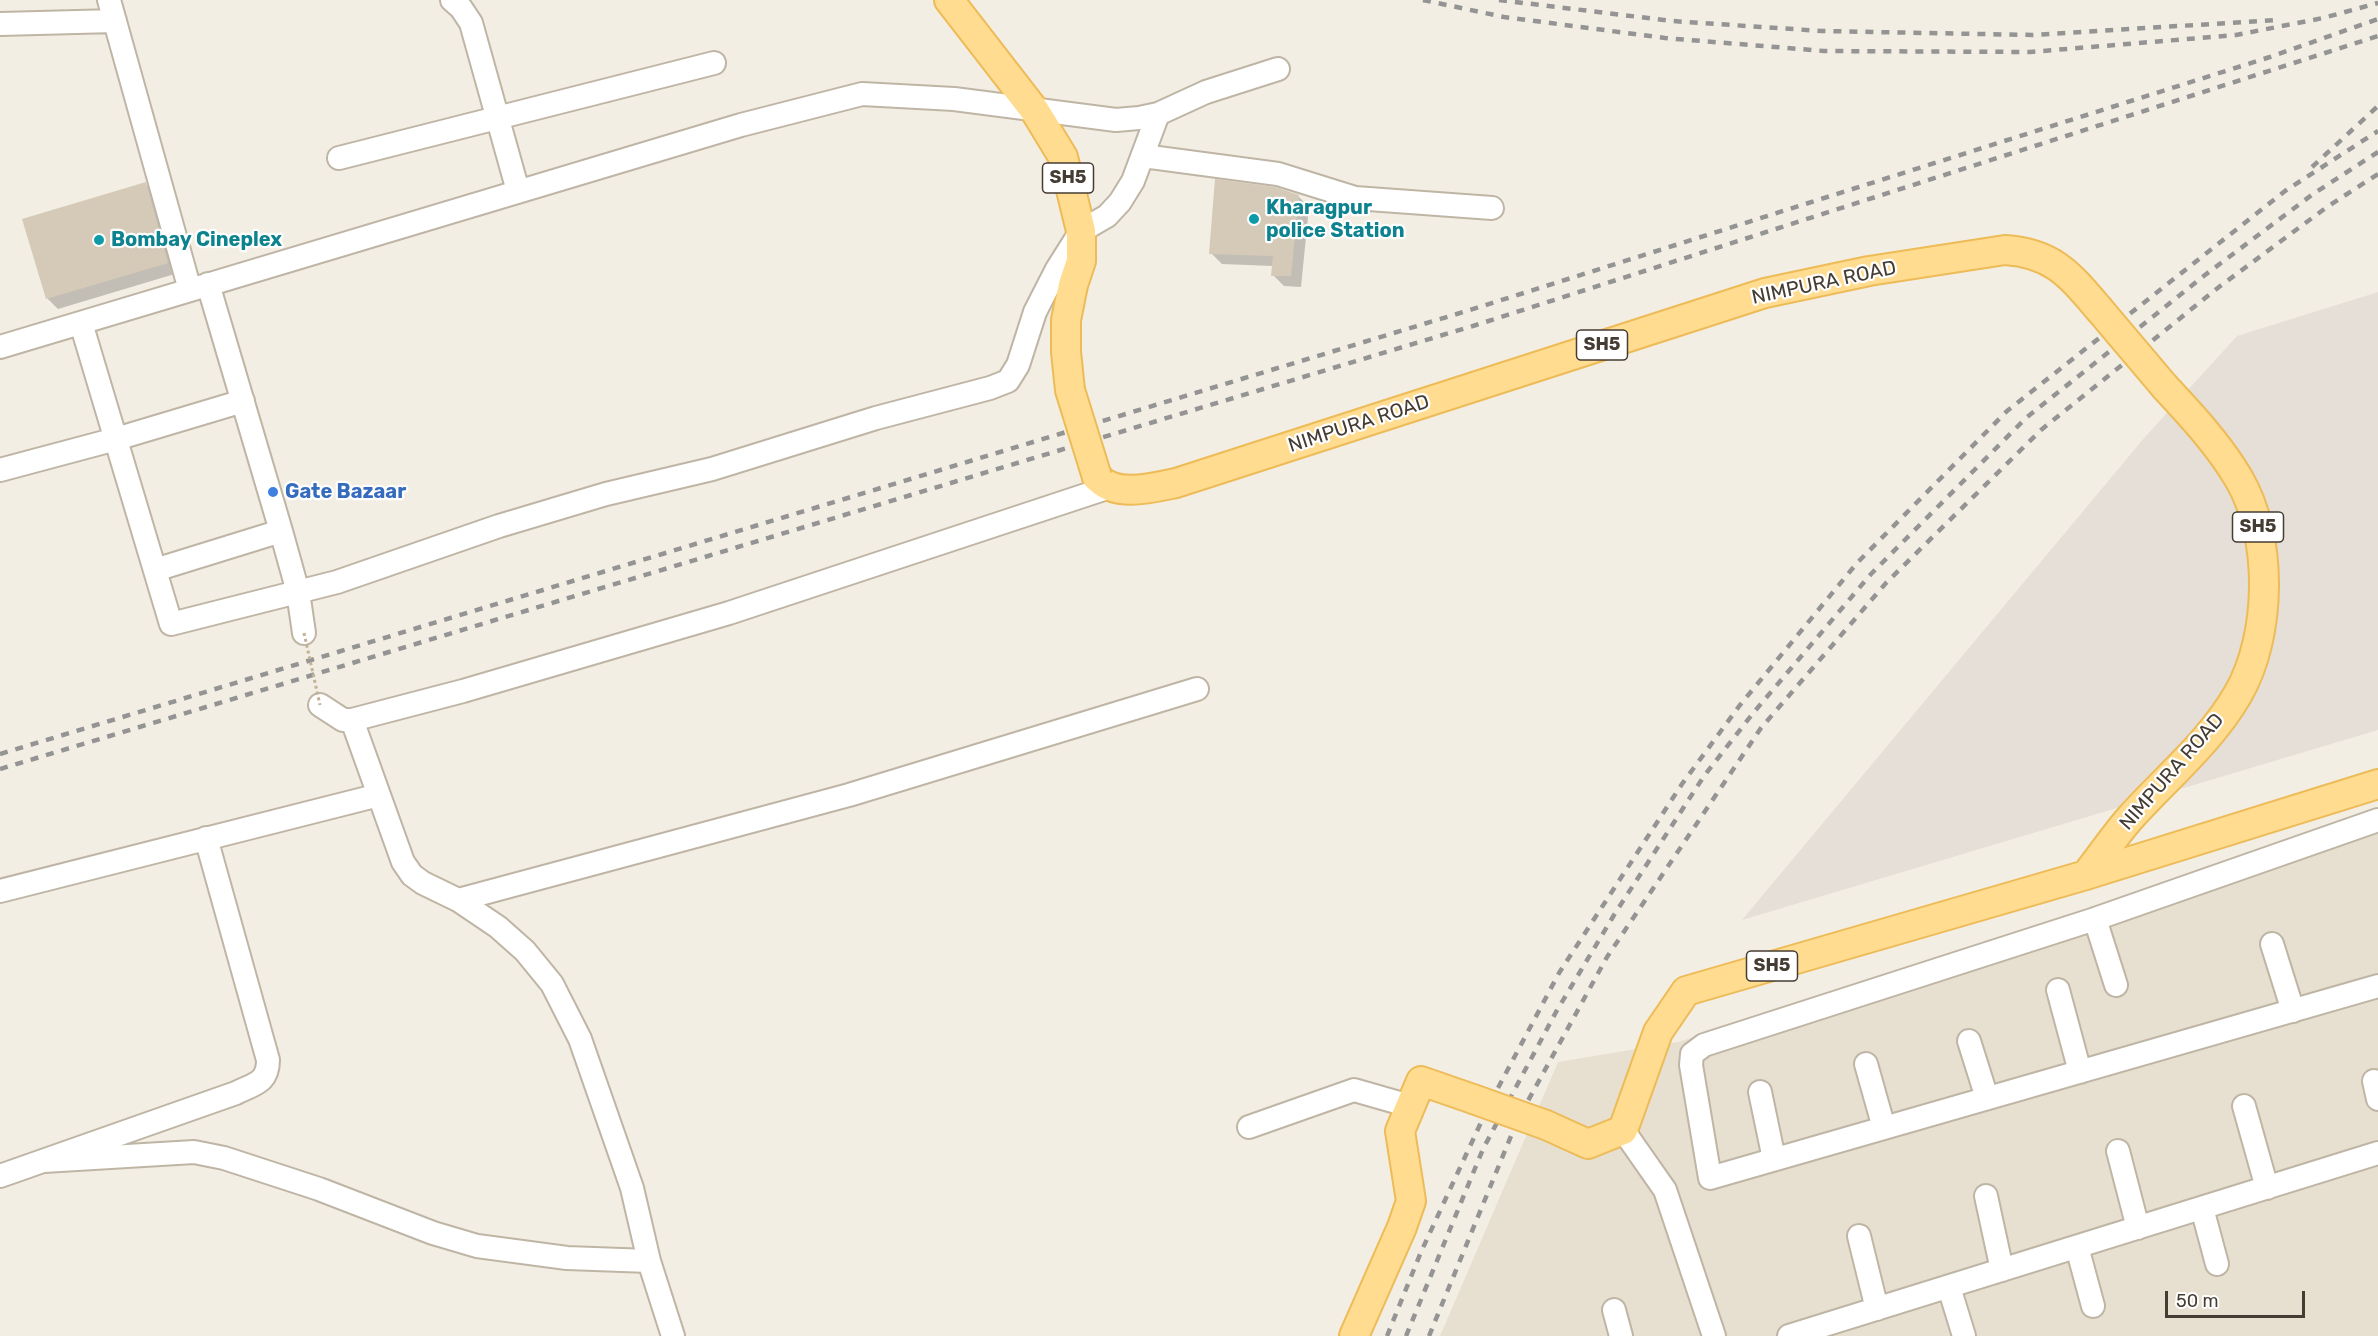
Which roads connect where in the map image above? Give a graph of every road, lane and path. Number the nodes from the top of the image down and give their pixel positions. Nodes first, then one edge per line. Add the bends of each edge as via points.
1 (452, 0) edge
2 (949, 0) edge
3 (112, 10) edge
4 (0, 24) edge
5 (714, 63) dead end
6 (1278, 69) dead end
7 (1035, 111) junction
8 (1158, 114) junction
9 (498, 119) junction
10 (1143, 156) junction
11 (339, 158) dead end
12 (518, 191) junction
13 (1492, 208) dead end
14 (1081, 231) junction
15 (199, 287) junction
16 (81, 323) junction
17 (0, 347) edge
18 (243, 401) junction
19 (116, 439) junction
20 (0, 470) edge
21 (1103, 482) junction
22 (281, 531) junction
23 (155, 570) junction
24 (298, 592) junction
25 (304, 633) joint
26 (1197, 689) dead end
27 (320, 705) joint
28 (352, 720) junction
29 (2378, 784) edge
30 (379, 795) junction
31 (2378, 820) edge
32 (206, 838) junction
33 (2086, 874) junction
34 (0, 891) edge
35 (458, 900) junction
36 (2095, 919) junction
37 (2272, 944) dead end
38 (2116, 985) dead end
39 (2378, 986) edge
40 (2058, 990) dead end
41 (2293, 1011) junction
42 (1968, 1041) dead end
43 (1866, 1064) dead end
44 (2080, 1072) junction
45 (1760, 1092) dead end
46 (1987, 1098) junction
47 (1410, 1106) junction
48 (2244, 1106) dead end
49 (1249, 1127) dead end
50 (1884, 1128) junction
51 (1623, 1130) junction
52 (2118, 1151) dead end
53 (2378, 1153) edge
54 (1774, 1159) junction
55 (44, 1161) junction
56 (0, 1176) edge
57 (2267, 1188) junction
58 (1986, 1196) dead end
59 (2202, 1208) junction
60 (2138, 1228) junction
61 (1859, 1236) dead end
62 (2077, 1247) junction
63 (649, 1262) junction
64 (2217, 1264) dead end
65 (2001, 1270) junction
66 (1948, 1287) junction
67 (2093, 1306) dead end
68 (1877, 1309) junction
69 (1614, 1310) dead end
70 (1818, 1332) edge
71 (673, 1336) edge
72 (1354, 1336) edge
73 (1621, 1336) edge
74 (1714, 1336) edge
75 (1789, 1336) edge
76 (1964, 1336) edge

1 - 9 street via 471,23
2 - 7 main road, SH5
3 - 4 street
3 - 15 street
5 - 9 street
6 - 8 street via 1206,92
7 - 8 street via 1116,120
7 - 12 street via 954,99 862,94 741,125
7 - 14 main road, SH5 via 1063,157
8 - 10 street
9 - 11 street
9 - 12 street
10 - 13 street via 1278,174 1355,198
10 - 14 street via 1120,202 1107,216
12 - 15 street
14 - 21 main road, SH5, bridge via 1081,261 1066,320 1066,352 1070,390
14 - 24 street via 1035,312 1018,365 1008,381 712,469 606,494
15 - 16 street
15 - 18 street
16 - 17 street
16 - 19 street
18 - 19 street
18 - 22 street
19 - 20 street
19 - 23 street
21 - 28 street via 729,613
21 - 33 main road, NIMPURA ROAD / SH5, bridge via 1122,490 1176,483 1765,293 1869,272 2006,250 2025,251 2055,263 2074,280 2209,435 2240,480 2258,524 2264,576 2262,620 2254,656 2239,693 2216,726 2129,819
22 - 23 street
22 - 24 street
23 - 24 street via 171,624
24 - 25 street
25 - 27 path, bridge
26 - 35 street via 849,795
27 - 28 street via 343,720
28 - 30 street
29 - 33 main road, NIMPURA ROAD
30 - 32 street
30 - 35 street via 403,862 412,875
31 - 36 street
32 - 34 street
32 - 55 street via 268,1060 264,1078 236,1093
33 - 51 main road, SH5 via 1686,991 1658,1032
35 - 63 street via 525,951 552,984 584,1050 632,1188
36 - 38 street
36 - 54 street via 1704,1045 1692,1053 1690,1065 1710,1178
37 - 41 street
39 - 41 street
40 - 44 street
41 - 44 street
42 - 46 street
43 - 50 street
44 - 46 street
45 - 54 street
46 - 50 street
47 - 49 street via 1354,1090
47 - 51 main road, bridge via 1420,1081 1546,1125 1588,1144
47 - 72 main road via 1400,1131 1411,1201
48 - 57 street
50 - 54 street
51 - 74 street via 1665,1190
52 - 60 street
53 - 57 street
55 - 56 street
55 - 63 street via 194,1152 319,1188 477,1246 567,1258
57 - 59 street
58 - 65 street
59 - 60 street
59 - 64 street
60 - 62 street
61 - 68 street
62 - 65 street
62 - 67 street
63 - 71 street
65 - 66 street
66 - 68 street
66 - 76 street
68 - 70 street
69 - 73 street
70 - 75 street

